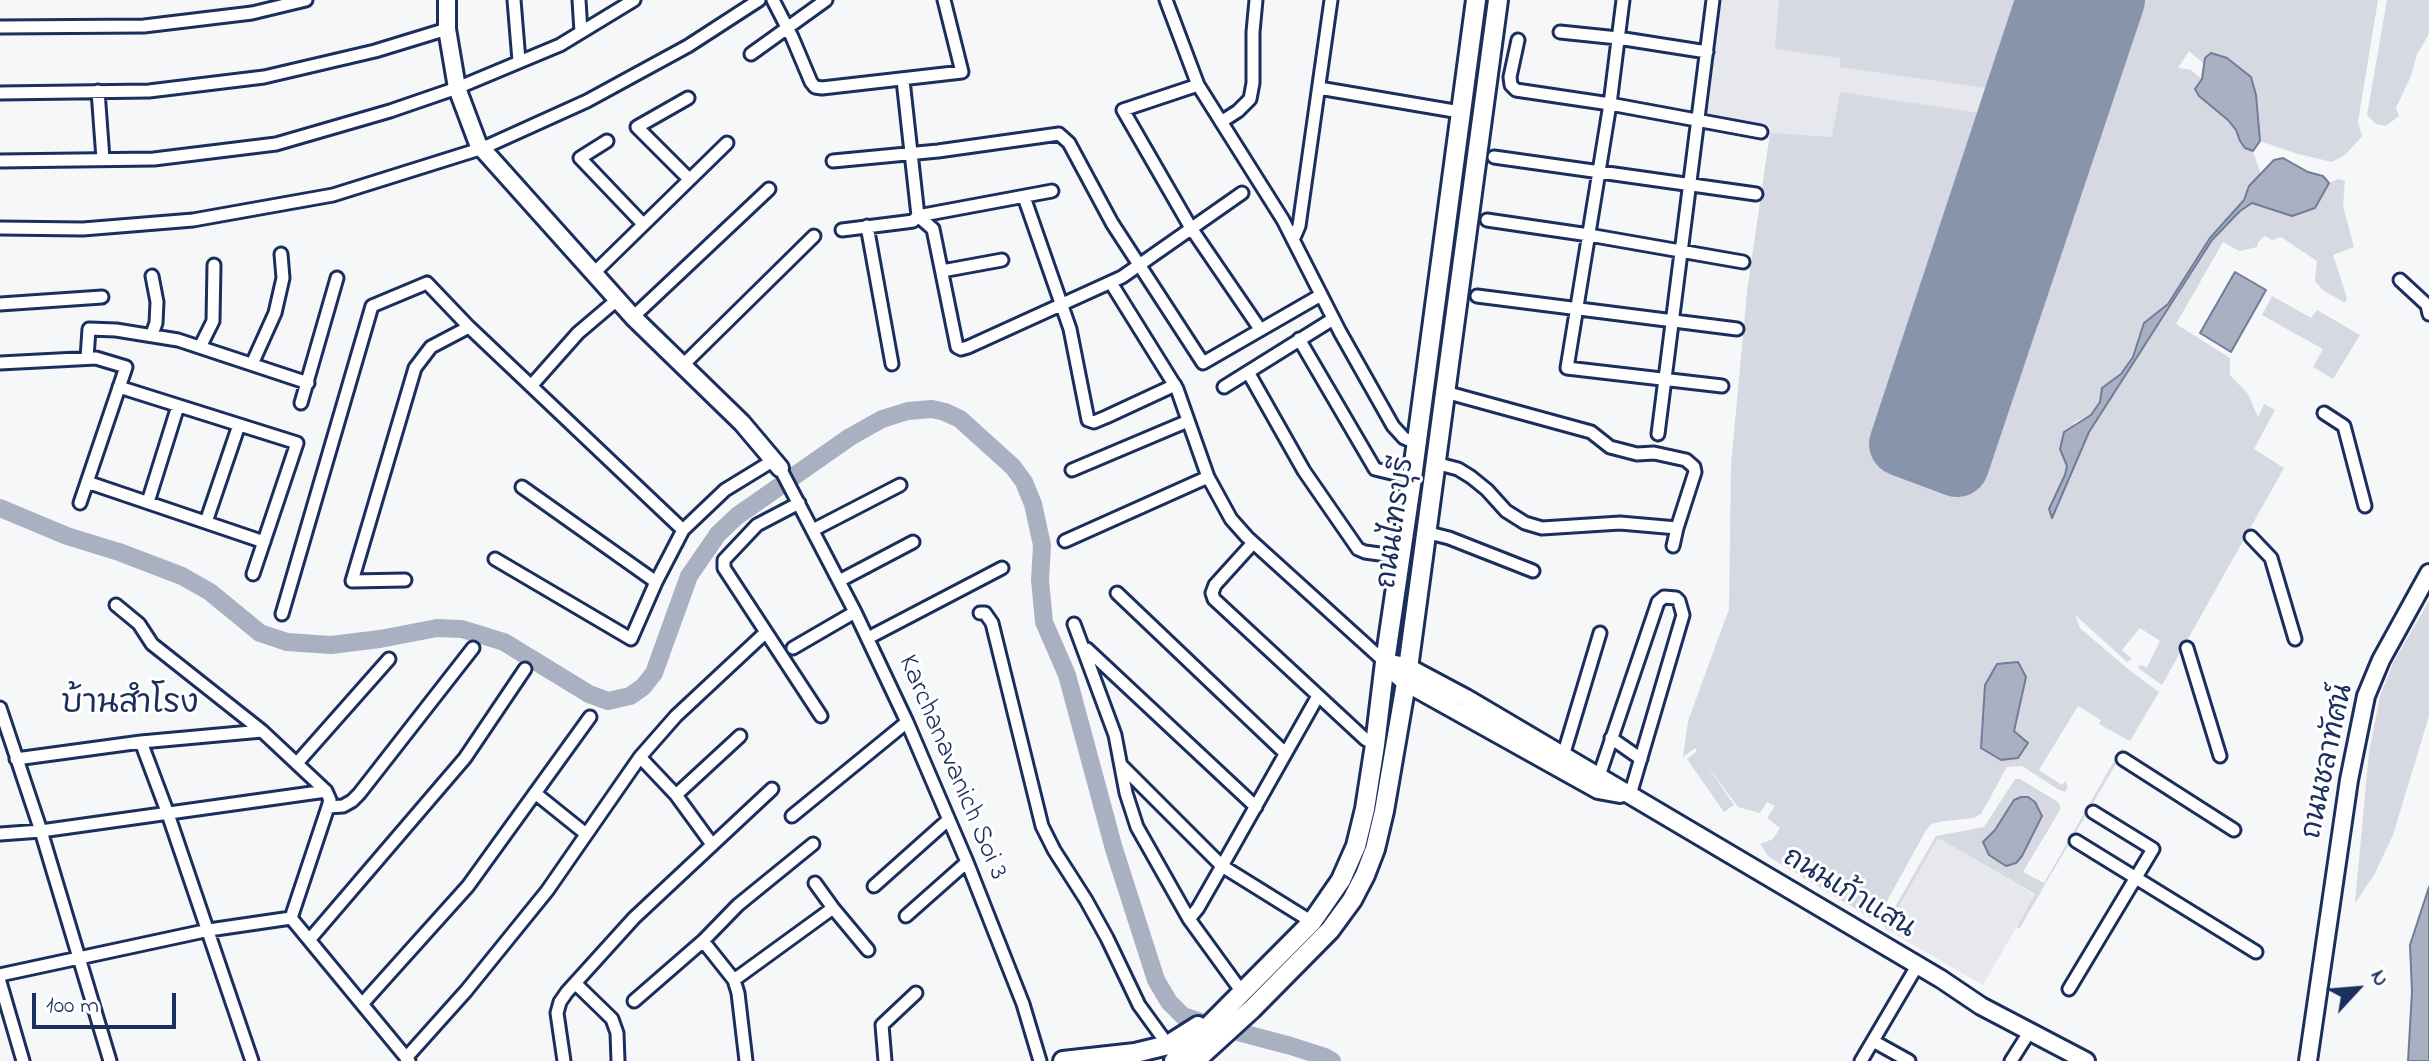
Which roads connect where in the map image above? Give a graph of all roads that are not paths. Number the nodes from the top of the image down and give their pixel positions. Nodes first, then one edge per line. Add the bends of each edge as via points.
1 (306, 0) edge
2 (447, 0) edge
3 (514, 0) edge
4 (579, 0) edge
5 (634, 0) edge
6 (759, 0) edge
7 (773, 0) edge
8 (826, 0) edge
9 (944, 0) edge
10 (1166, 0) edge
11 (1256, 0) edge
12 (1331, 0) edge
13 (1476, 0) edge
14 (1498, 0) edge
15 (1623, 0) edge
16 (1713, 0) edge
17 (0, 27) edge
18 (788, 27) junction
19 (447, 29) junction
20 (581, 32) junction
21 (1560, 32) dead end
22 (1618, 38) junction
23 (1518, 40) dead end
24 (1707, 52) junction
25 (751, 54) dead end
26 (519, 61) junction
27 (903, 80) junction
28 (1198, 85) junction
29 (457, 88) junction
30 (1319, 88) junction
31 (98, 91) junction
32 (0, 93) edge
33 (688, 98) dead end
34 (1610, 104) junction
35 (1460, 112) junction
36 (1697, 120) junction
37 (1221, 122) junction
38 (1761, 132) dead end
39 (607, 141) dead end
40 (727, 143) dead end
41 (483, 148) junction
42 (911, 154) junction
43 (1494, 157) dead end
44 (103, 159) junction
45 (0, 161) edge
46 (833, 161) dead end
47 (1598, 171) junction
48 (689, 179) junction
49 (1688, 186) junction
50 (769, 189) dead end
51 (1052, 191) dead end
52 (1242, 193) dead end
53 (1756, 194) dead end
54 (1024, 197) junction
55 (918, 216) junction
56 (1487, 220) dead end
57 (643, 224) junction
58 (867, 226) junction
59 (0, 228) edge
60 (1191, 228) junction
61 (842, 230) dead end
62 (1589, 235) junction
63 (814, 236) dead end
64 (1293, 240) junction
65 (1680, 251) junction
66 (281, 254) dead end
67 (1002, 260) dead end
68 (1743, 262) dead end
69 (214, 265) dead end
70 (1140, 266) junction
71 (942, 271) junction
72 (595, 272) junction
73 (152, 276) dead end
74 (337, 278) dead end
75 (2400, 280) dead end
76 (1111, 283) junction
77 (1321, 295) junction
78 (1477, 296) dead end
79 (102, 297) dead end
80 (618, 299) junction
81 (0, 304) edge
82 (1063, 305) junction
83 (1577, 308) junction
84 (2429, 314) edge
85 (633, 317) junction
86 (1333, 319) junction
87 (1671, 320) junction
88 (469, 327) junction
89 (1260, 329) junction
90 (1737, 329) dead end
91 (152, 334) junction
92 (1299, 339) junction
93 (200, 347) junction
94 (87, 358) junction
95 (0, 363) edge
96 (252, 364) junction
97 (892, 364) dead end
98 (683, 365) junction
99 (1248, 372) junction
100 (1664, 380) junction
101 (308, 383) junction
102 (1175, 385) junction
103 (531, 386) junction
104 (1722, 386) dead end
105 (119, 387) junction
106 (1224, 387) dead end
107 (1445, 392) junction
108 (301, 403) dead end
109 (178, 406) junction
110 (2324, 413) dead end
111 (1188, 421) junction
112 (239, 425) junction
113 (1658, 434) dead end
114 (1416, 443) junction
115 (1435, 463) junction
116 (777, 464) junction
117 (1072, 470) dead end
118 (1208, 477) junction
119 (1412, 478) junction
120 (87, 482) junction
121 (900, 485) dead end
122 (522, 487) dead end
123 (148, 502) junction
124 (80, 503) dead end
125 (799, 503) junction
126 (2365, 506) dead end
127 (206, 522) junction
128 (1677, 528) junction
129 (683, 530) junction
130 (813, 530) junction
131 (1425, 532) junction
132 (2251, 537) dead end
133 (1065, 541) dead end
134 (264, 542) junction
135 (913, 542) dead end
136 (1253, 543) junction
137 (1673, 546) dead end
138 (1401, 557) junction
139 (495, 559) dead end
140 (1002, 568) dead end
141 (1533, 571) dead end
142 (2429, 573) edge
143 (253, 574) dead end
144 (405, 580) dead end
145 (839, 581) junction
146 (656, 582) junction
147 (1117, 593) dead end
148 (116, 605) dead end
149 (855, 612) junction
150 (980, 613) dead end
151 (282, 614) dead end
152 (1074, 624) dead end
153 (765, 633) junction
154 (1600, 633) dead end
155 (868, 638) junction
156 (2295, 639) dead end
157 (1083, 646) junction
158 (473, 648) dead end
159 (793, 648) dead end
160 (2187, 648) dead end
161 (389, 659) dead end
162 (1385, 662) junction
163 (525, 669) dead end
164 (1406, 674) junction
165 (1318, 696) junction
166 (0, 708) edge
167 (821, 716) dead end
168 (590, 717) dead end
169 (907, 722) junction
170 (262, 731) junction
171 (740, 736) dead end
172 (1611, 738) junction
173 (141, 742) junction
174 (1375, 745) junction
175 (1285, 753) junction
176 (1563, 756) junction
177 (2220, 756) dead end
178 (640, 757) junction
179 (16, 759) junction
180 (1641, 759) junction
181 (2123, 759) dead end
182 (297, 763) junction
183 (1121, 765) junction
184 (1599, 776) junction
185 (772, 789) dead end
186 (326, 791) junction
187 (535, 793) junction
188 (676, 795) junction
189 (1630, 795) junction
190 (328, 807) junction
191 (1256, 807) junction
192 (2093, 812) dead end
193 (168, 814) junction
194 (792, 816) dead end
195 (948, 820) junction
196 (2234, 830) dead end
197 (41, 831) junction
198 (0, 834) edge
199 (586, 834) junction
200 (2076, 841) dead end
201 (711, 843) junction
202 (813, 844) dead end
203 (967, 862) junction
204 (1222, 866) junction
205 (2136, 879) junction
206 (815, 883) dead end
207 (874, 886) dead end
208 (833, 908) junction
209 (906, 916) dead end
210 (291, 918) junction
211 (1189, 919) junction
212 (1312, 922) junction
213 (209, 930) junction
214 (310, 939) junction
215 (703, 941) junction
216 (868, 950) dead end
217 (2256, 952) dead end
218 (78, 959) junction
219 (1917, 966) junction
220 (0, 975) edge
221 (734, 980) junction
222 (0, 982) edge
223 (575, 983) junction
224 (2069, 989) dead end
225 (916, 993) dead end
226 (1240, 993) junction
227 (634, 1001) dead end
228 (362, 1004) junction
229 (2035, 1034) junction
230 (1873, 1041) junction
231 (1193, 1049) edge
232 (1171, 1053) edge
233 (408, 1060) edge
234 (23, 1061) edge
235 (110, 1061) edge
236 (252, 1061) edge
237 (564, 1061) edge
238 (618, 1061) edge
239 (746, 1061) edge
240 (885, 1061) edge
241 (1040, 1061) edge
242 (1063, 1061) edge
243 (1861, 1061) edge
244 (1909, 1061) edge
245 (2011, 1061) edge
246 (2071, 1061) edge
247 (2086, 1061) edge
248 (2305, 1061) edge

1 - 17 street via 252,13 144,26
2 - 19 main road
3 - 26 street
4 - 20 street
5 - 20 street
6 - 41 street via 587,101
7 - 18 street
8 - 18 street
9 - 27 street via 962,72
10 - 28 street
11 - 37 street via 1250,99
12 - 30 street
13 - 35 main road, ถนนไทรบุรี
14 - 107 main road, ถนนไทรบุรี
15 - 22 street
16 - 24 street
18 - 25 street
18 - 27 street via 815,87
19 - 29 main road
19 - 31 street via 264,77 149,91
20 - 26 street
21 - 22 street
22 - 24 street
22 - 34 street
23 - 34 street via 1510,77 1516,90
24 - 36 street
26 - 29 street
27 - 42 street
28 - 37 street
28 - 60 street via 1123,110
29 - 41 main road
29 - 44 street via 276,144 154,159
30 - 35 street
30 - 64 street
31 - 32 street
31 - 44 street
33 - 48 street via 637,127
34 - 36 street
34 - 47 street
35 - 114 main road, ถนนไทรบุรี
36 - 38 street
36 - 49 street
37 - 64 street
39 - 57 street via 580,158
40 - 48 street
41 - 59 street via 333,195 193,220 83,229
41 - 72 main road
42 - 46 street
42 - 55 street
42 - 70 street via 1059,134
43 - 47 street
44 - 45 street
47 - 49 street
47 - 62 street
48 - 57 street
49 - 53 street
49 - 65 street
50 - 85 street
51 - 54 street
52 - 60 street
54 - 55 street
54 - 82 street
55 - 58 street
55 - 71 street via 933,229
56 - 62 street
57 - 72 street
58 - 61 street
58 - 97 street
60 - 70 street
60 - 89 street
62 - 65 street
62 - 83 street
63 - 98 street
64 - 77 street
65 - 68 street
65 - 87 street
66 - 96 street via 283,278 275,313
67 - 71 street
69 - 93 street via 213,321
70 - 76 street
70 - 89 street via 1203,363
71 - 82 street via 961,349
72 - 80 main road
73 - 91 street via 157,302
74 - 101 street
75 - 84 street via 2427,305
76 - 82 street
76 - 102 street
77 - 86 street
77 - 89 street
78 - 83 street
79 - 81 street
80 - 85 main road
80 - 103 street via 578,333
82 - 102 street via 1090,422
83 - 87 street
83 - 100 street via 1567,368
85 - 98 main road
86 - 92 street
86 - 114 street via 1393,426
87 - 90 street
87 - 100 street
88 - 103 street
88 - 144 street via 431,347 415,368 352,581
88 - 151 street via 427,283 372,306
91 - 93 street
91 - 94 street via 89,329
92 - 99 street
92 - 119 street via 1375,469
93 - 96 street
94 - 95 street
94 - 105 street via 126,367
96 - 101 street
98 - 116 main road
99 - 106 street
99 - 138 street via 1304,471 1358,549
100 - 104 street
100 - 113 street
101 - 108 street
102 - 111 street
103 - 129 street
105 - 109 street
105 - 120 street
107 - 115 main road, ถนนไทรบุรี
107 - 128 street via 1591,432 1610,447 1686,460 1695,472
109 - 112 street
109 - 123 street
110 - 126 street via 2344,426
111 - 117 street
111 - 118 street
112 - 127 street
112 - 134 street via 297,443
114 - 119 main road, ถนนไทรบุรี
115 - 128 street via 1471,477 1506,511 1535,527 1620,523
115 - 131 main road, ถนนไทรบุรี
116 - 125 street, Karchanavanich Soi 3
116 - 129 street via 725,490
118 - 133 street
118 - 136 street via 1231,519
119 - 138 main road, ถนนไทรบุรี
120 - 123 street
120 - 124 street
121 - 130 street
122 - 146 street
123 - 127 street
125 - 130 street, Karchanavanich Soi 3
125 - 153 street via 757,525 724,560
127 - 134 street
128 - 137 street
129 - 146 street
130 - 145 street, Karchanavanich Soi 3
131 - 141 street
131 - 164 main road, ถนนไทรบุรี
132 - 156 street via 2271,558
134 - 143 street
135 - 145 street
136 - 162 street
136 - 165 street via 1215,585 1214,599
138 - 162 main road, ถนนไทรบุรี
139 - 146 street via 631,639
140 - 155 street
142 - 248 main road, ถนนชลาทัศน์ via 2366,696
145 - 149 street, Karchanavanich Soi 3
147 - 175 street
148 - 170 street via 139,624 152,644
149 - 155 street, Karchanavanich Soi 3
149 - 159 street
150 - 232 street via 992,623 1042,826 1139,1005
152 - 157 street
153 - 167 street
153 - 178 street
154 - 176 street
155 - 169 street, Karchanavanich Soi 3
157 - 183 street
157 - 191 street
158 - 190 street via 359,794 343,806
160 - 177 street
161 - 182 street
162 - 164 main road
162 - 174 main road, ถนนไทรบุรี
163 - 214 street via 465,758
164 - 176 main road, ถนนเก้าแสน
164 - 189 main road, ถนนเก้าแสน via 1598,790
164 - 231 main road, ถนนไทรบุรี via 1375,849 1352,900 1330,930 1252,1009
165 - 174 street
165 - 175 street
166 - 179 street
168 - 187 street
169 - 194 street
169 - 195 street, Karchanavanich Soi 3
170 - 173 street
170 - 182 street
171 - 188 street
172 - 180 street
172 - 180 street via 1658,602 1676,598 1683,615
172 - 184 street
173 - 179 street
173 - 193 street
174 - 212 main road, ถนนไทรบุรี via 1356,846 1341,880
175 - 191 street
176 - 184 main road, ถนนเก้าแสน
178 - 188 street
178 - 199 street
179 - 197 street
180 - 189 street
181 - 196 street
182 - 186 street
183 - 204 street
183 - 211 street via 1137,827
184 - 189 main road, ถนนเก้าแสน
185 - 201 street
186 - 190 street
186 - 193 street
187 - 199 street
187 - 228 street via 468,886
188 - 201 street
189 - 219 main road, ถนนเก้าแสน
190 - 210 street
191 - 204 street
192 - 205 street via 2153,849
193 - 197 street
193 - 213 street
195 - 203 street, Karchanavanich Soi 3
195 - 207 street
197 - 198 street
197 - 218 street
199 - 233 street via 547,891
200 - 205 street
201 - 223 street
202 - 215 street
203 - 209 street
203 - 241 street, Karchanavanich Soi 3
204 - 211 street
204 - 212 street
205 - 217 street
205 - 224 street
206 - 208 street
208 - 216 street
208 - 221 street
210 - 213 street
210 - 214 street
211 - 226 street
212 - 226 main road, ถนนไทรบุรี
213 - 218 street
213 - 236 street
214 - 228 street
215 - 221 street
215 - 227 street
218 - 220 street
218 - 235 street
219 - 229 main road, ถนนเก้าแสน
219 - 230 street
221 - 239 street
222 - 234 street
223 - 237 street via 557,1013
223 - 238 street via 612,1019
225 - 240 street via 882,1025
226 - 231 main road, ถนนไทรบุรี
228 - 233 street
229 - 245 street
229 - 246 main road, ถนนเก้าแสน
229 - 247 main road, ถนนเก้าแสน
230 - 243 street
230 - 244 street
231 - 232 main road
232 - 242 main road

